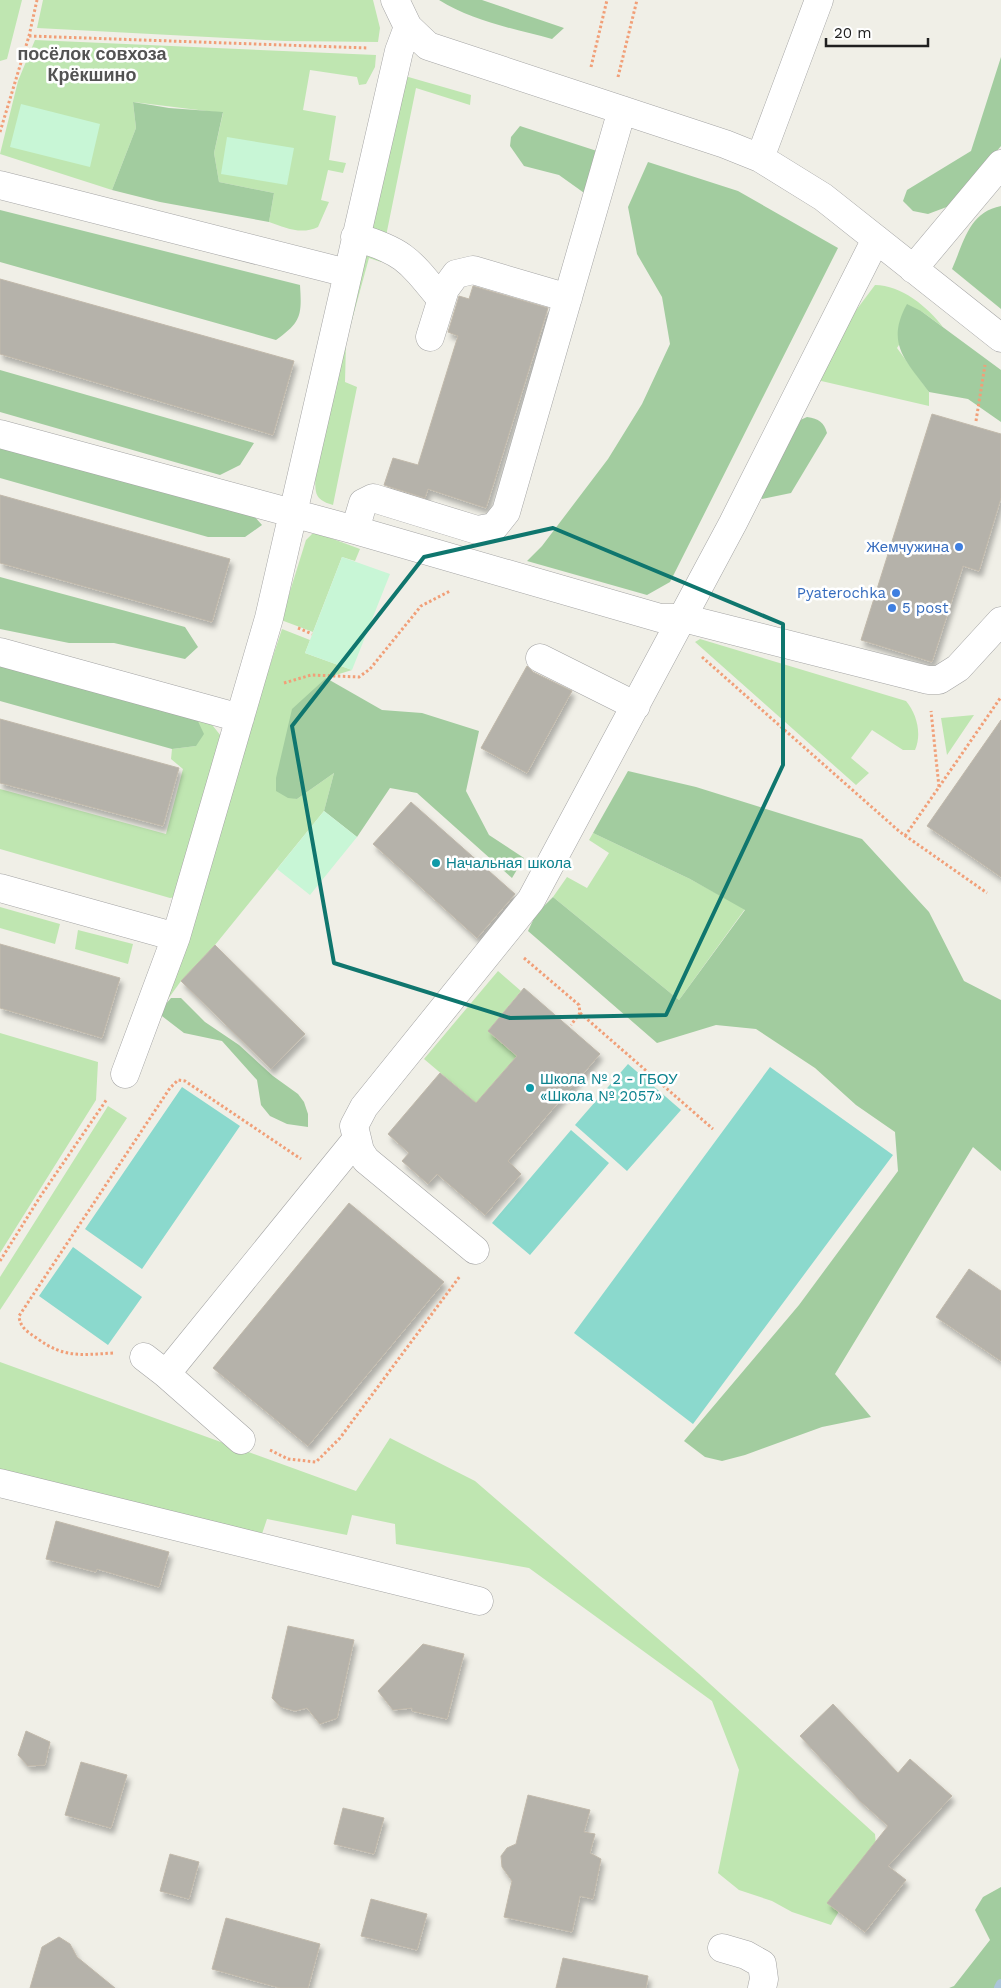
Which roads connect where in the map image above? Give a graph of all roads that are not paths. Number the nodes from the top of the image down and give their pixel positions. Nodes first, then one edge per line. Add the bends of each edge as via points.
1 (395, 0) edge
2 (819, 0) edge
3 (408, 27) junction
4 (619, 98) junction
5 (760, 158) junction
6 (1001, 164) edge
7 (0, 184) edge
8 (355, 237) junction
9 (876, 239) junction
10 (914, 268) junction
11 (347, 273) junction
12 (568, 298) junction
13 (441, 299) junction
14 (996, 334) edge
15 (430, 337) dead end
16 (0, 434) edge
17 (295, 514) junction
18 (354, 530) junction
19 (1001, 622) edge
20 (679, 626) junction
21 (0, 652) edge
22 (540, 658) dead end
23 (244, 706) junction
24 (636, 706) junction
25 (0, 888) edge
26 (176, 937) junction
27 (125, 1074) road end
28 (356, 1140) junction
29 (475, 1250) road end
30 (144, 1356) road end
31 (166, 1374) junction
32 (242, 1440) road end
33 (0, 1483) edge
34 (479, 1601) dead end
35 (722, 1948) dead end
36 (762, 1988) edge

1 - 3 street
2 - 5 street
3 - 4 street via 428,46 583,98
3 - 8 street via 401,44
4 - 5 street
4 - 12 street
5 - 9 street via 815,192
6 - 10 street
7 - 11 street
8 - 11 street
8 - 13 street via 385,245 411,261
9 - 10 street
9 - 20 street
10 - 14 street
11 - 17 street
12 - 13 street via 473,270 456,274
12 - 18 street via 506,512 494,527 478,530 373,498 363,503
13 - 15 street
16 - 17 street
17 - 18 street
17 - 23 street
18 - 20 street
19 - 20 street via 958,668 939,680
20 - 24 street
21 - 23 street
22 - 24 street
23 - 26 street
24 - 28 street via 531,900 364,1107 354,1126
25 - 26 street
26 - 27 street
28 - 29 street via 366,1160
28 - 31 street
30 - 31 street
31 - 32 street
33 - 34 street
35 - 36 street via 762,1964

